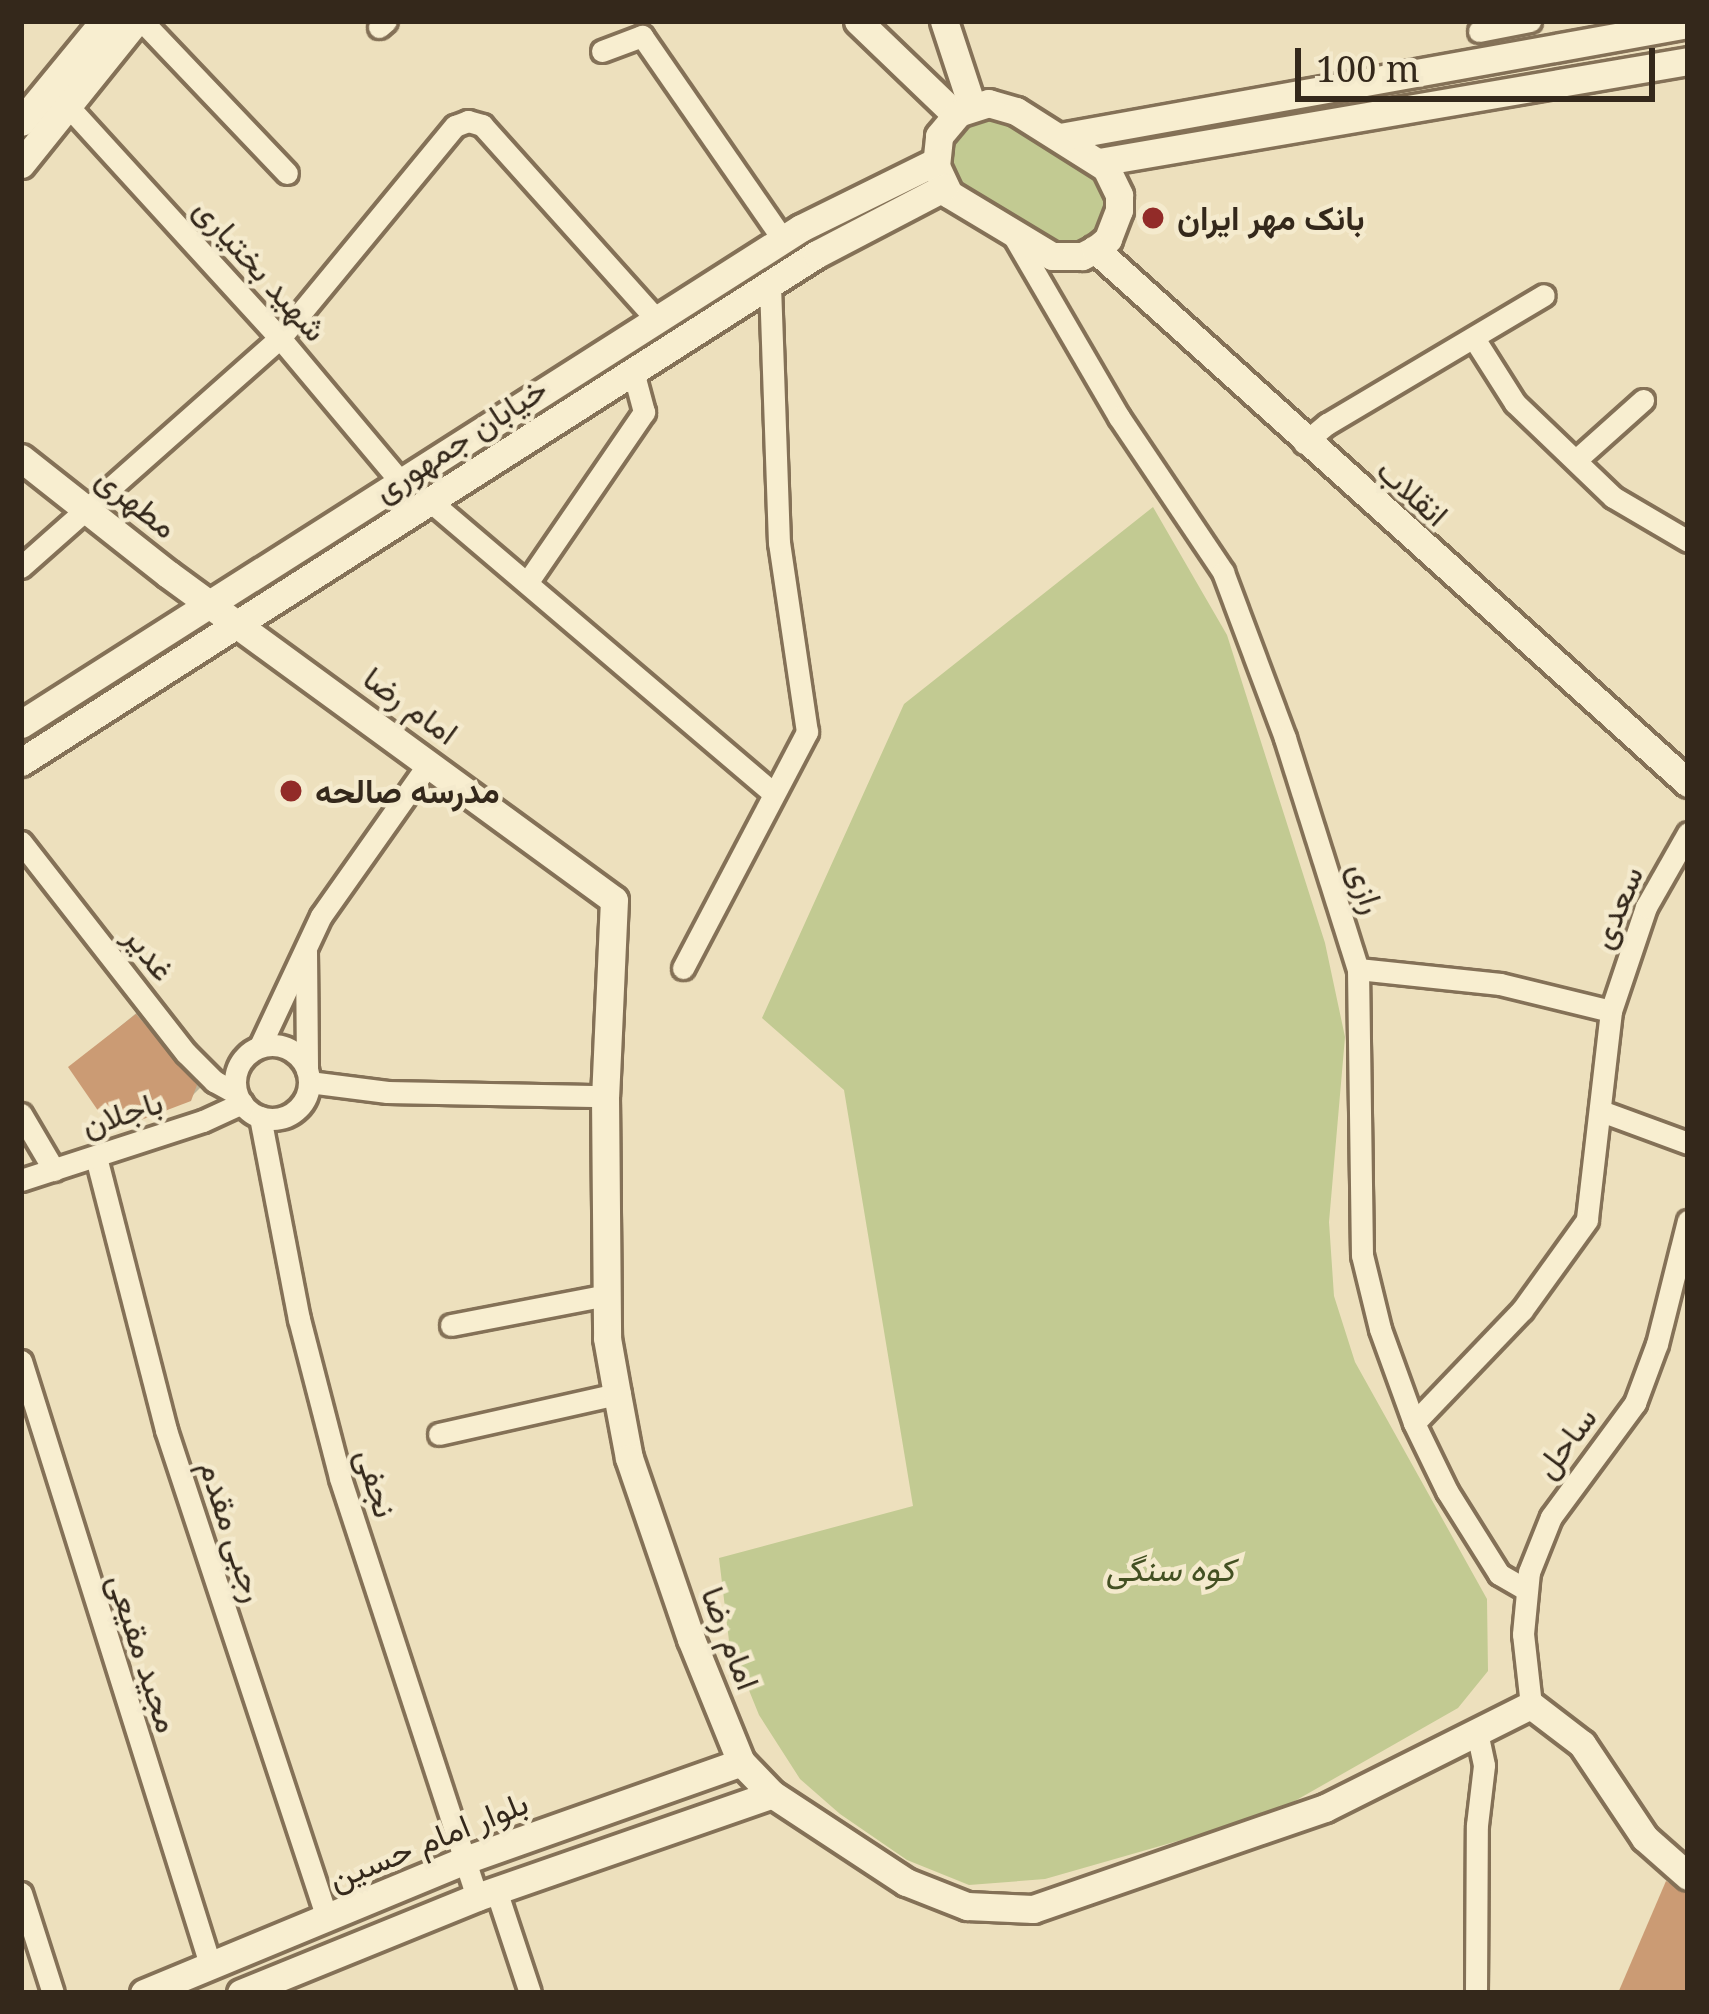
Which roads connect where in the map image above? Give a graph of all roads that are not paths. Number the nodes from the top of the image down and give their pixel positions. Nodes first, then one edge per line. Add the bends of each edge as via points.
1 (104, 21) edge
2 (139, 21) edge
3 (857, 21) edge
4 (944, 21) edge
5 (1530, 21) edge
6 (1688, 24) edge
7 (1477, 26) edge
8 (602, 51) dead end
9 (1487, 61) junction
10 (1688, 61) edge
11 (67, 105) junction
12 (964, 110) junction
13 (21, 122) edge
14 (1060, 137) junction
15 (1100, 162) junction
16 (21, 164) edge
17 (286, 173) dead end
18 (940, 175) junction
19 (1013, 235) junction
20 (783, 240) junction
21 (1095, 249) junction
22 (770, 284) junction
23 (1544, 296) dead end
24 (656, 319) junction
25 (280, 338) junction
26 (1475, 340) junction
27 (633, 371) junction
28 (1643, 400) dead end
29 (1304, 443) junction
30 (21, 458) edge
31 (1576, 460) junction
32 (401, 482) junction
33 (430, 501) junction
34 (91, 511) junction
35 (1688, 541) edge
36 (21, 567) edge
37 (529, 580) junction
38 (209, 602) junction
39 (240, 625) junction
40 (21, 724) edge
41 (21, 762) edge
42 (429, 764) junction
43 (1688, 783) edge
44 (772, 792) junction
45 (1688, 833) edge
46 (21, 842) edge
47 (306, 943) junction
48 (683, 968) dead end
49 (1358, 969) junction
50 (1611, 1011) junction
51 (260, 1046) junction
52 (308, 1076) junction
53 (604, 1096) junction
54 (246, 1104) junction
55 (1601, 1111) junction
56 (21, 1114) edge
57 (1688, 1143) edge
58 (96, 1157) junction
59 (54, 1170) junction
60 (21, 1180) edge
61 (1687, 1228) edge
62 (607, 1295) junction
63 (451, 1325) dead end
64 (21, 1361) edge
65 (617, 1394) junction
66 (1414, 1424) junction
67 (440, 1434) dead end
68 (1527, 1590) junction
69 (1531, 1705) junction
70 (1477, 1732) junction
71 (741, 1762) junction
72 (772, 1794) junction
73 (465, 1860) junction
74 (1688, 1876) edge
75 (21, 1893) edge
76 (487, 1893) junction
77 (327, 1918) junction
78 (209, 1964) junction
79 (53, 1993) edge
80 (144, 1993) edge
81 (241, 1993) edge
82 (530, 1993) edge
83 (1476, 1993) edge

1 - 13 main road
2 - 11 main road
2 - 17 street
3 - 12 main road
4 - 12 main road
5 - 7 street
6 - 9 main road
7 - 9 street
8 - 20 street via 642,36
9 - 14 main road
10 - 15 main road
11 - 16 main road
11 - 25 street, شهید بختیاری
12 - 14 main road via 1003,105
12 - 18 main road via 939,136
14 - 15 main road
15 - 21 main road via 1114,180 1119,210
18 - 19 main road
18 - 20 main road, خیابان جمهوری via 878,186
18 - 22 main road, خیابان جمهوری
19 - 21 main road via 1052,256
19 - 49 street, رازی via 1119,417 1223,572
20 - 24 main road, خیابان جمهوری
21 - 29 main road, انقلاب
22 - 27 main road, خیابان جمهوری
22 - 44 street via 779,543 807,732
23 - 26 street
24 - 25 street via 482,125 468,122 455,126
24 - 32 main road, خیابان جمهوری
25 - 32 street, شهید بختیاری
25 - 34 street
26 - 29 street
26 - 31 street via 1516,403
27 - 33 main road, خیابان جمهوری
27 - 37 street via 644,412
28 - 31 street
29 - 43 main road, انقلاب
30 - 34 main road, مطهری
31 - 35 street via 1613,496
32 - 38 main road, خیابان جمهوری
33 - 37 street
33 - 39 main road, خیابان جمهوری
34 - 36 street
34 - 38 main road, مطهری
37 - 44 street
38 - 39 main road, مطهری
38 - 40 main road, خیابان جمهوری
39 - 41 main road, خیابان جمهوری
39 - 42 main road, امام رضا
42 - 47 street
42 - 53 main road, امام رضا via 614,900
44 - 48 street
45 - 50 street, سعدی via 1646,907
46 - 54 street, غدیر via 186,1053
47 - 51 street
47 - 52 street
49 - 50 street via 1500,984
49 - 66 street, رازی via 1362,1255
50 - 55 street, سعدی
51 - 52 street via 294,1052
51 - 54 street via 236,1070
52 - 53 street via 387,1092
52 - 54 street via 293,1112
53 - 62 main road, امام رضا
54 - 58 street, باجلان
54 - 73 street, نجفی via 340,1478
55 - 57 street
55 - 66 street, سعدی via 1587,1220 1522,1310
56 - 59 street
58 - 59 street, باجلان
58 - 77 street, رجبی مقدم via 166,1430
59 - 60 street, باجلان
61 - 68 street, ساحل via 1635,1403 1551,1517
62 - 63 street
62 - 65 main road, امام رضا
64 - 78 street, مجید مقیعی
65 - 67 street
65 - 71 main road, امام رضا via 629,1458
66 - 68 street, رازی via 1476,1543 1499,1574
68 - 69 street, ساحل
69 - 70 main road, امام رضا
69 - 74 main road via 1582,1744 1645,1838
70 - 72 main road, امام رضا via 1324,1808 1033,1910 967,1906 906,1882
70 - 83 street via 1484,1765
71 - 72 main road, امام رضا
71 - 73 main road, بلوار امام حسین
72 - 76 main road
73 - 76 street, نجفی
73 - 77 main road, بلوار امام حسین
75 - 79 street
76 - 81 main road
76 - 82 street, نجفی
77 - 78 main road, بلوار امام حسین
78 - 80 main road, بلوار امام حسین

